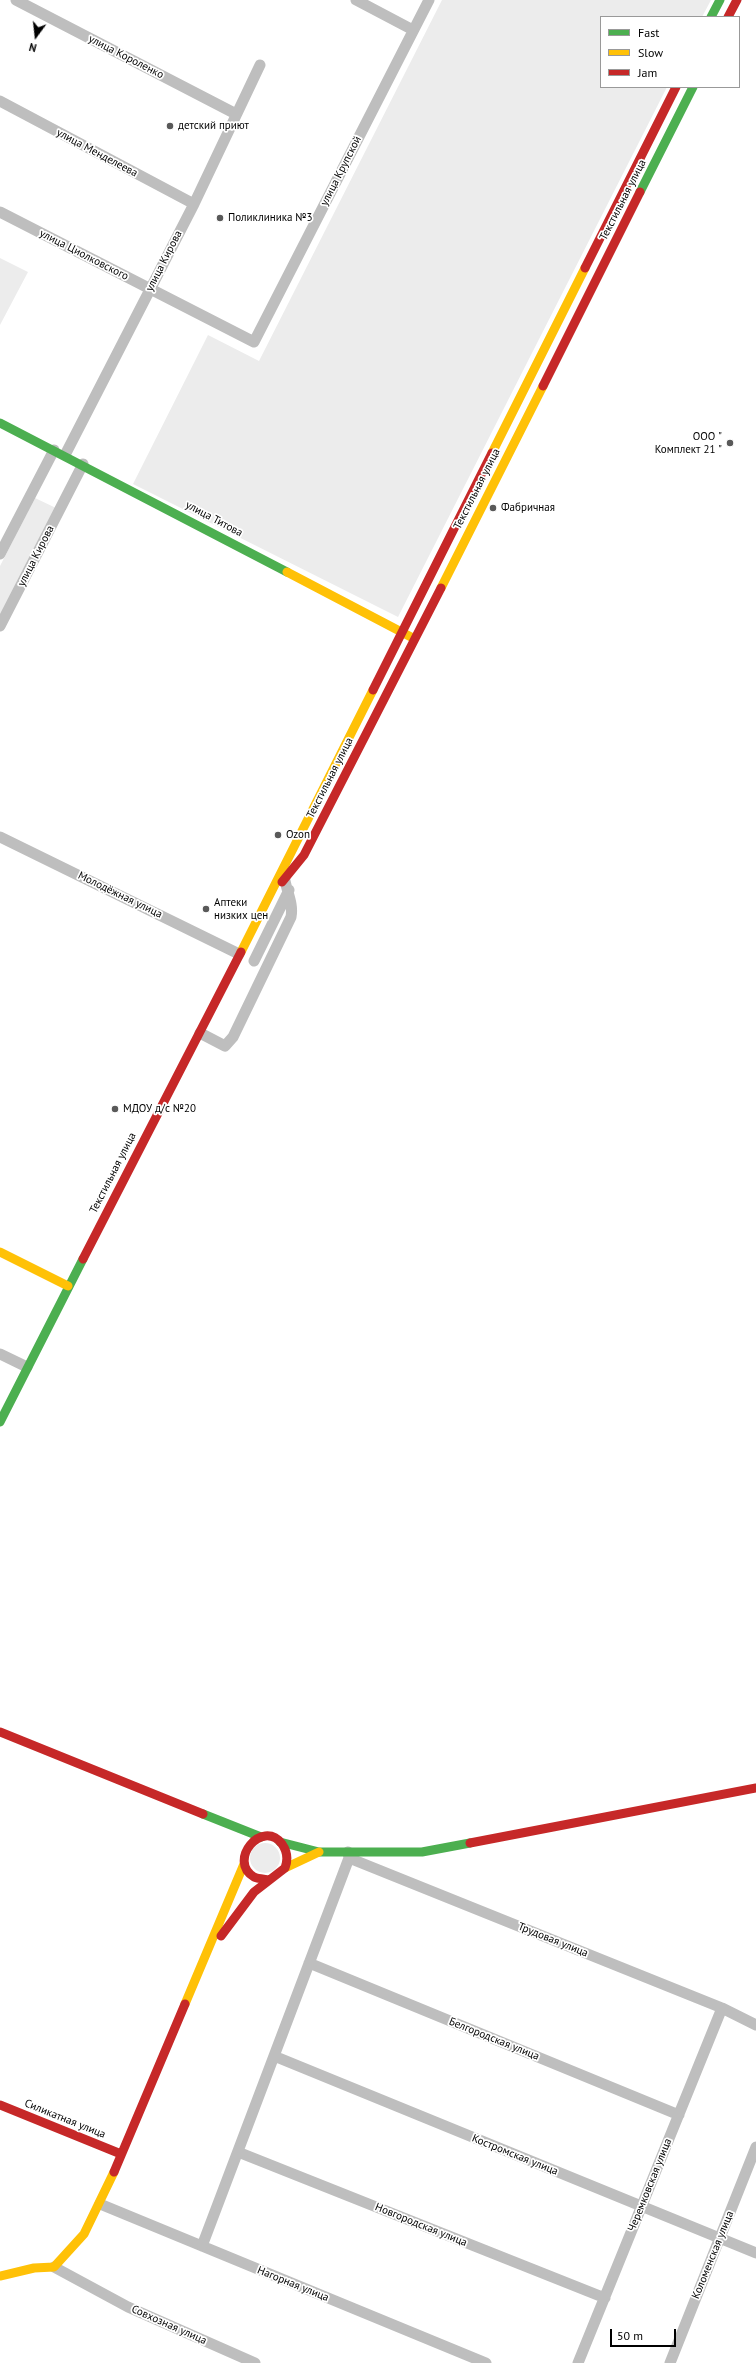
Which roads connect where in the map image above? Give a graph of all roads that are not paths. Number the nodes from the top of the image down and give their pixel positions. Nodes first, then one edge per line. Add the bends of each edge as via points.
1 (16, 0) edge
2 (356, 0) edge
3 (429, 0) edge
4 (720, 0) edge
5 (737, 0) edge
6 (712, 16) edge
7 (729, 16) edge
8 (413, 30) junction
9 (260, 65) dead end
10 (675, 88) edge
11 (692, 88) edge
12 (0, 101) edge
13 (236, 114) junction
14 (194, 204) junction
15 (0, 212) edge
16 (149, 289) junction
17 (254, 342) joint
18 (0, 423) edge
19 (54, 450) junction
20 (65, 455) junction
21 (83, 464) junction
22 (0, 554) edge
23 (0, 626) edge
24 (402, 632) junction
25 (415, 639) junction
26 (0, 837) edge
27 (299, 863) junction
28 (286, 864) junction
29 (284, 879) junction
30 (270, 894) junction
31 (287, 894) junction
32 (239, 954) junction
33 (254, 961) dead end
34 (200, 1033) junction
35 (0, 1252) edge
36 (68, 1286) junction
37 (0, 1354) edge
38 (27, 1368) junction
39 (0, 1422) edge
40 (0, 1732) edge
41 (756, 1788) edge
42 (232, 1823) junction
43 (261, 1836) junction
44 (280, 1842) junction
45 (319, 1852) junction
46 (348, 1855) junction
47 (244, 1860) junction
48 (285, 1868) junction
49 (269, 1880) junction
50 (309, 1962) junction
51 (202, 1966) junction
52 (722, 2008) junction
53 (756, 2025) edge
54 (274, 2056) junction
55 (0, 2105) edge
56 (679, 2114) junction
57 (756, 2147) edge
58 (238, 2152) junction
59 (121, 2154) junction
60 (100, 2204) junction
61 (642, 2207) junction
62 (720, 2237) junction
63 (202, 2246) junction
64 (756, 2253) edge
65 (54, 2267) junction
66 (0, 2276) edge
67 (605, 2298) junction
68 (255, 2363) edge
69 (486, 2363) edge
70 (578, 2363) edge
71 (670, 2363) edge

1 - 13 street, улица Короленко
2 - 8 street
3 - 8 street, улица Крупской
4 - 6 main road
5 - 7 main road
8 - 17 street, улица Крупской
9 - 13 street, улица Кирова
10 - 24 main road, Текстильная улица
11 - 25 main road, Текстильная улица
12 - 14 street, улица Менделеева
13 - 14 street, улица Кирова
14 - 16 street, улица Кирова
15 - 16 street, улица Циолковского
16 - 17 street, улица Циолковского
16 - 20 street, улица Кирова
18 - 19 main road, улица Титова
19 - 20 main road, улица Титова
19 - 22 street
20 - 21 main road, улица Титова
21 - 23 street, улица Кирова
21 - 24 main road, улица Титова
24 - 25 main road, улица Титова
24 - 28 main road, Текстильная улица
25 - 27 main road, Текстильная улица
26 - 32 street, Молодёжная улица
27 - 29 main road, Текстильная улица
27 - 31 street
28 - 29 street
28 - 30 main road, Текстильная улица
29 - 30 main road, Текстильная улица
29 - 31 street
30 - 32 main road, Текстильная улица
31 - 33 street
31 - 34 street via 293,907 291,916 233,1037 225,1046
32 - 34 main road, Текстильная улица
34 - 36 main road, Текстильная улица
35 - 36 main road
36 - 38 main road, Текстильная улица
37 - 38 street
38 - 39 main road, Текстильная улица
40 - 42 main road
41 - 46 main road via 422,1852
42 - 43 main road
42 - 47 main road
43 - 44 main road via 269,1836
43 - 47 main road via 251,1841
44 - 45 main road
44 - 48 main road via 287,1857
45 - 46 main road
45 - 48 main road
46 - 50 street
46 - 52 street, Трудовая улица
47 - 49 main road via 247,1870 256,1878
47 - 51 main road
48 - 49 main road via 278,1876
49 - 51 main road via 236,1911
50 - 54 street
50 - 56 street, Белгородская улица
51 - 59 main road
52 - 53 street, Трудовая улица
52 - 56 street, Черемковская улица
54 - 58 street
54 - 61 street, Костромская улица
55 - 59 main road, Силикатная улица
56 - 61 street, Черемковская улица
57 - 62 street, Коломенская улица
58 - 63 street
58 - 67 street, Новгородская улица
59 - 60 main road
60 - 63 street, Нагорная улица
60 - 65 main road via 84,2234
61 - 62 street, Костромская улица
61 - 67 street, Черемковская улица
62 - 64 street, Костромская улица
62 - 71 street, Коломенская улица
63 - 69 street, Нагорная улица
65 - 66 main road via 34,2268
65 - 68 street, Совхозная улица via 128,2307
67 - 70 street, Черемковская улица

